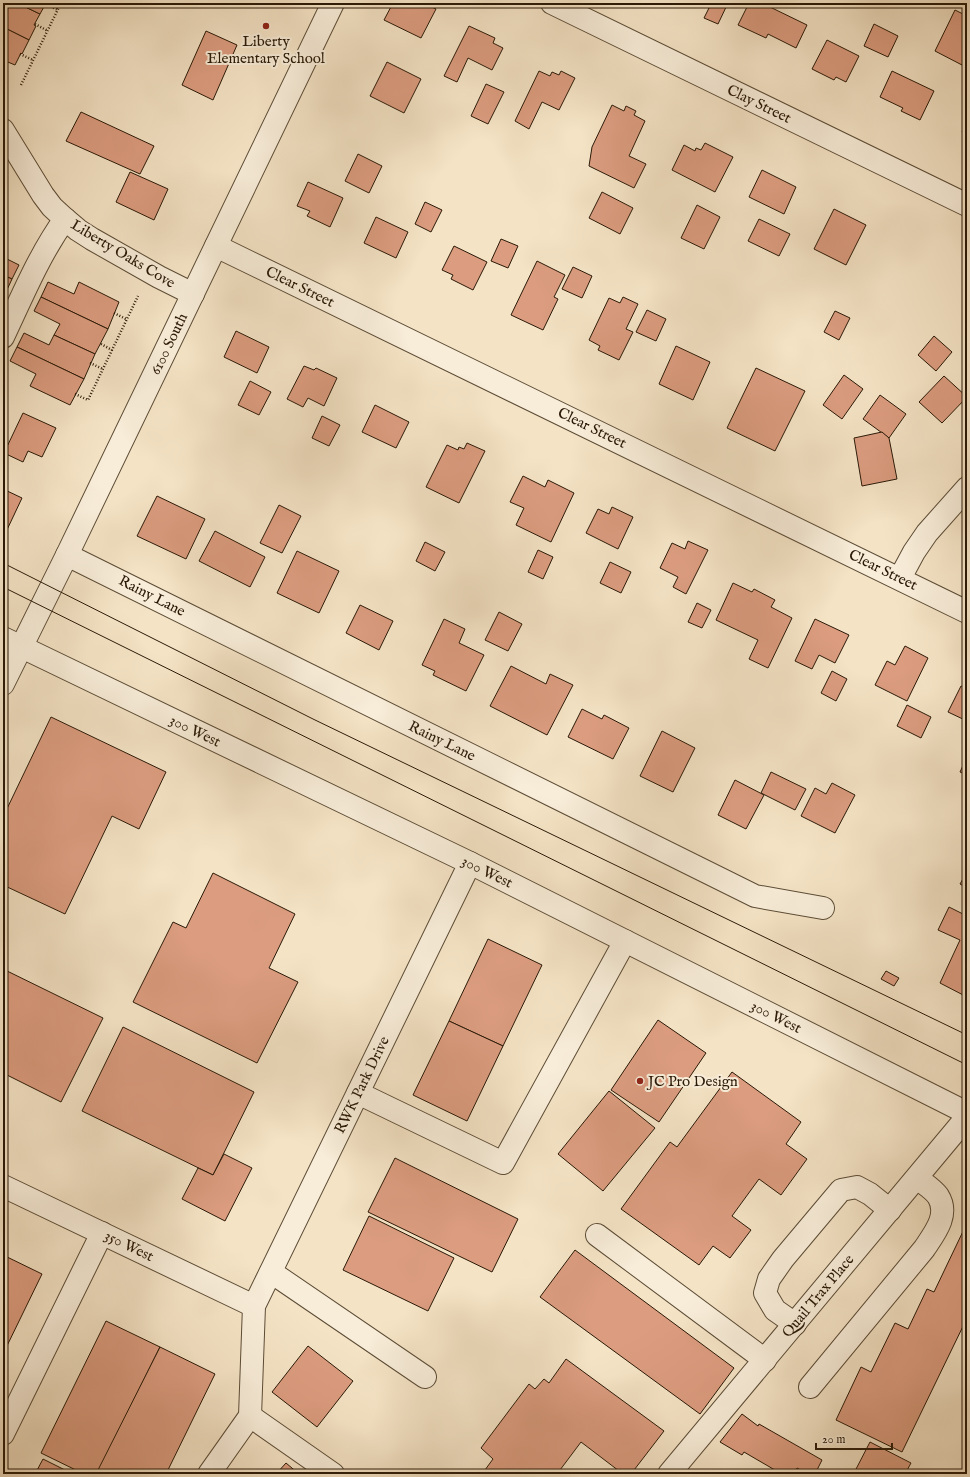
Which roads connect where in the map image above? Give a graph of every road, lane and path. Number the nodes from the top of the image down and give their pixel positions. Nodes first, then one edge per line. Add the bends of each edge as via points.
1 (61, 3) edge
2 (333, 3) edge
3 (552, 3) edge
4 (45, 4) dead end
5 (58, 10) junction
6 (35, 24) dead end
7 (48, 30) junction
8 (20, 54) dead end
9 (33, 60) junction
10 (21, 85) dead end
11 (3, 130) edge
12 (967, 205) edge
13 (65, 219) junction
14 (216, 246) junction
15 (193, 294) junction
16 (138, 296) dead end
17 (114, 313) dead end
18 (126, 319) junction
19 (3, 337) edge
20 (101, 344) dead end
21 (112, 350) junction
22 (90, 363) dead end
23 (103, 369) junction
24 (75, 394) dead end
25 (967, 488) edge
26 (67, 555) junction
27 (900, 578) junction
28 (967, 612) edge
29 (12, 642) edge
30 (3, 684) edge
31 (470, 863) junction
32 (823, 908) dead end
33 (625, 941) junction
34 (358, 1093) junction
35 (967, 1113) edge
36 (967, 1117) edge
37 (917, 1178) junction
38 (3, 1186) edge
39 (890, 1210) junction
40 (102, 1233) junction
41 (597, 1235) dead end
42 (271, 1272) junction
43 (254, 1306) junction
44 (795, 1324) junction
45 (764, 1360) junction
46 (426, 1377) dead end
47 (810, 1387) dead end
48 (250, 1416) junction
49 (3, 1434) edge
50 (209, 1474) edge
51 (333, 1474) edge
52 (669, 1474) edge

1 - 5 path
2 - 14 street, 6100 South
3 - 12 street, Clay Street
4 - 5 path
5 - 7 path
6 - 7 path
7 - 9 path
8 - 9 path
9 - 10 path
11 - 13 street, Liberty Oaks Cove via 43,195
13 - 15 street, Liberty Oaks Cove via 92,239
13 - 19 street via 45,251
14 - 15 street, 6100 South
14 - 27 street, Clear Street
15 - 26 street, 6100 South
16 - 18 path
17 - 18 path
18 - 21 path
20 - 21 path
21 - 23 path
22 - 23 path
23 - 24 path via 88,400
25 - 27 street via 927,533
26 - 29 street, 6100 South
26 - 32 street, Rainy Lane via 755,896
27 - 28 street, Clear Street
29 - 30 street, 6100 South
29 - 31 street, 300 West
31 - 33 street, 300 West
31 - 34 street, RWK Park Drive
33 - 34 street via 503,1163
33 - 35 street, 300 West
34 - 42 street, RWK Park Drive
36 - 37 street, Quail Trax Place
37 - 39 street, Quail Trax Place
37 - 47 street via 938,1196 943,1211 939,1226 924,1249
38 - 40 street, 350 West
39 - 44 street, Quail Trax Place
39 - 44 street via 857,1187 841,1190 783,1259 769,1279 766,1293 776,1310
40 - 43 street, 350 West
40 - 49 street
41 - 45 street
42 - 43 street, RWK Park Drive
42 - 46 street
43 - 48 street
44 - 45 street, Quail Trax Place
45 - 52 street, Quail Trax Place
48 - 50 street
48 - 51 street

